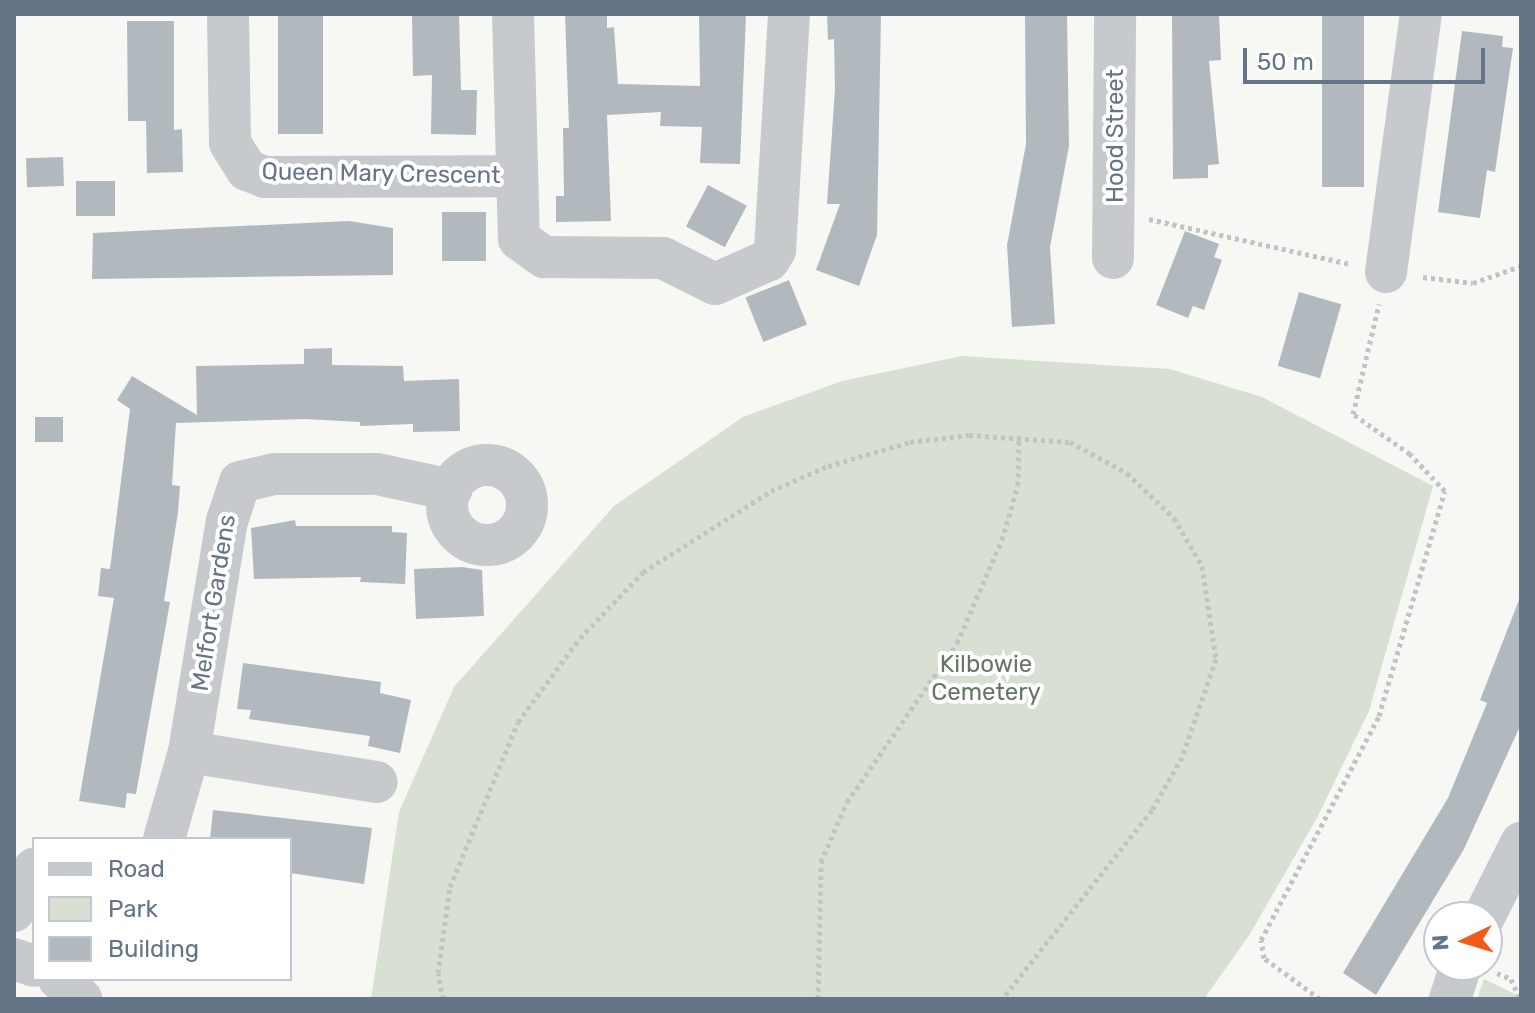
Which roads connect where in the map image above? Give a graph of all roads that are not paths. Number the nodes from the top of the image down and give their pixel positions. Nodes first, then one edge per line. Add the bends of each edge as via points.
1 (228, 14) edge
2 (513, 14) edge
3 (789, 14) edge
4 (1115, 14) edge
5 (1421, 14) edge
6 (516, 176) junction
7 (1113, 258) dead end
8 (1386, 272) road end
9 (451, 490) dead end
10 (189, 752) junction
11 (377, 782) dead end
12 (165, 837) edge
13 (1521, 843) edge
14 (32, 873) edge
15 (1492, 901) edge
16 (14, 911) edge
17 (61, 981) edge
18 (1465, 981) edge
19 (81, 999) edge
20 (1450, 999) edge

1 - 6 street, Queen Mary Crescent via 230,143 247,170 265,177
2 - 6 street, Queen Mary Crescent
3 - 6 street via 777,238 769,260 715,284 663,258 544,257 519,239
4 - 7 street, Hood Street
5 - 8 street
9 - 10 street, Melfort Gardens via 377,474 275,474 240,482 227,521
10 - 11 street
10 - 12 street, Melfort Gardens
13 - 15 street
14 - 16 street
17 - 19 street
18 - 20 street

